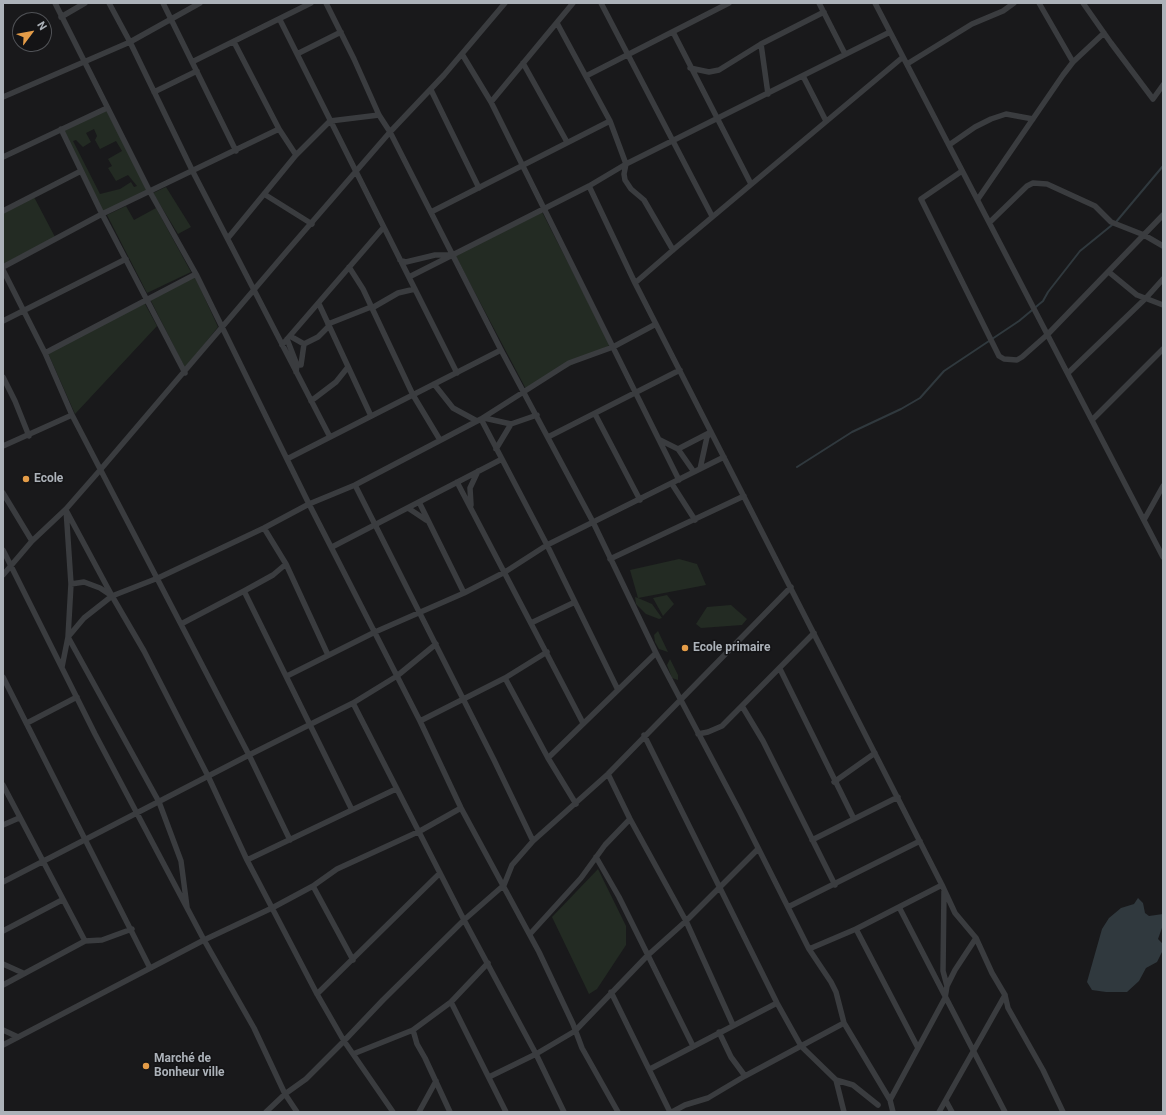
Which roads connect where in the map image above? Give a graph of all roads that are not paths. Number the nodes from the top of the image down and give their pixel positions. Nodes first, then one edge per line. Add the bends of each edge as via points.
1 (55, 3) edge
2 (85, 3) edge
3 (109, 3) edge
4 (162, 3) edge
5 (200, 3) edge
6 (311, 3) edge
7 (326, 3) edge
8 (495, 3) edge
9 (505, 3) edge
10 (573, 3) edge
11 (601, 3) edge
12 (729, 3) edge
13 (819, 3) edge
14 (875, 3) edge
15 (1014, 3) edge
16 (1039, 3) edge
17 (1083, 3) edge
18 (499, 10) junction
19 (824, 12) junction
20 (61, 17) junction
21 (170, 18) junction
22 (280, 20) junction
23 (557, 23) junction
24 (341, 32) junction
25 (673, 32) junction
26 (890, 32) junction
27 (1104, 33) junction
28 (130, 42) junction
29 (234, 42) junction
30 (761, 44) junction
31 (297, 54) junction
32 (462, 54) junction
33 (628, 54) junction
34 (846, 54) junction
35 (903, 56) junction
36 (85, 62) junction
37 (192, 62) junction
38 (1073, 62) junction
39 (523, 63) junction
40 (907, 64) junction
41 (690, 68) junction
42 (197, 71) junction
43 (586, 76) junction
44 (803, 76) junction
45 (1163, 85) edge
46 (431, 90) junction
47 (154, 92) junction
48 (768, 94) junction
49 (3, 97) edge
50 (491, 102) junction
51 (107, 108) junction
52 (380, 115) junction
53 (1033, 119) junction
54 (717, 120) junction
55 (330, 121) junction
56 (610, 121) junction
57 (826, 121) junction
58 (61, 129) junction
59 (279, 129) junction
60 (390, 132) junction
61 (567, 142) junction
62 (674, 142) junction
63 (949, 145) junction
64 (236, 151) junction
65 (296, 155) junction
66 (3, 157) edge
67 (523, 164) junction
68 (626, 164) junction
69 (81, 171) junction
70 (962, 171) junction
71 (193, 172) junction
72 (356, 173) junction
73 (750, 184) junction
74 (589, 186) junction
75 (479, 188) junction
76 (150, 192) junction
77 (264, 194) junction
78 (978, 199) junction
79 (544, 208) junction
80 (3, 211) edge
81 (431, 212) junction
82 (102, 214) junction
83 (1163, 215) edge
84 (712, 216) junction
85 (990, 222) junction
86 (312, 224) junction
87 (384, 228) junction
88 (1144, 235) junction
89 (228, 238) junction
90 (1163, 246) edge
91 (672, 250) junction
92 (453, 255) junction
93 (126, 259) junction
94 (400, 260) junction
95 (349, 267) junction
96 (3, 269) edge
97 (1109, 272) junction
98 (196, 274) junction
99 (409, 277) junction
100 (1163, 279) edge
101 (635, 283) junction
102 (415, 289) junction
103 (254, 290) junction
104 (146, 298) junction
105 (1146, 298) junction
106 (319, 304) junction
107 (1163, 305) edge
108 (372, 308) junction
109 (24, 311) junction
110 (3, 321) edge
111 (656, 324) junction
112 (329, 325) junction
113 (221, 327) junction
114 (1048, 334) junction
115 (289, 337) junction
116 (304, 344) junction
117 (282, 345) junction
118 (613, 346) junction
119 (1163, 348) edge
120 (501, 350) junction
121 (45, 353) junction
122 (1160, 357) edge
123 (297, 365) junction
124 (348, 367) junction
125 (680, 370) junction
126 (185, 373) junction
127 (296, 373) junction
128 (457, 373) junction
129 (1068, 374) junction
130 (3, 377) edge
131 (434, 384) junction
132 (525, 392) junction
133 (637, 392) junction
134 (413, 395) junction
135 (311, 400) junction
136 (595, 414) junction
137 (72, 415) junction
138 (537, 415) junction
139 (371, 416) junction
140 (481, 419) junction
141 (1092, 420) junction
142 (510, 424) junction
143 (711, 432) junction
144 (29, 436) junction
145 (330, 437) junction
146 (548, 437) junction
147 (440, 440) junction
148 (660, 440) junction
149 (3, 446) edge
150 (678, 448) junction
151 (496, 449) junction
152 (724, 457) junction
153 (287, 459) junction
154 (502, 460) junction
155 (101, 469) junction
156 (700, 469) junction
157 (478, 471) junction
158 (694, 472) junction
159 (679, 480) junction
160 (457, 482) junction
161 (672, 484) junction
162 (355, 485) junction
163 (1163, 486) edge
164 (3, 493) edge
165 (744, 496) junction
166 (640, 500) junction
167 (419, 502) junction
168 (309, 504) junction
169 (408, 508) junction
170 (66, 509) junction
171 (472, 510) junction
172 (695, 520) junction
173 (1144, 520) junction
174 (429, 522) junction
175 (593, 522) junction
176 (375, 525) junction
177 (264, 528) junction
178 (32, 541) junction
179 (547, 545) junction
180 (332, 547) junction
181 (3, 550) edge
182 (1163, 557) edge
183 (610, 559) junction
184 (286, 564) junction
185 (11, 565) junction
186 (505, 572) junction
187 (3, 575) edge
188 (158, 578) junction
189 (71, 584) junction
190 (791, 587) junction
191 (244, 591) junction
192 (464, 593) junction
193 (112, 596) junction
194 (575, 602) junction
195 (420, 613) junction
196 (531, 623) junction
197 (181, 624) junction
198 (375, 632) junction
199 (814, 633) junction
200 (68, 637) junction
201 (436, 644) junction
202 (547, 652) junction
203 (656, 653) junction
204 (328, 655) junction
205 (62, 667) junction
206 (780, 668) junction
207 (287, 676) junction
208 (397, 676) junction
209 (3, 677) edge
210 (504, 678) junction
211 (618, 690) junction
212 (77, 697) junction
213 (462, 698) junction
214 (681, 700) junction
215 (353, 703) junction
216 (742, 706) junction
217 (420, 721) junction
218 (27, 723) junction
219 (583, 723) junction
220 (310, 724) junction
221 (698, 734) junction
222 (644, 735) junction
223 (876, 753) junction
224 (249, 755) junction
225 (548, 758) junction
226 (608, 774) junction
227 (208, 776) junction
228 (834, 782) junction
229 (3, 785) edge
230 (396, 789) junction
231 (898, 797) junction
232 (159, 802) junction
233 (576, 804) junction
234 (461, 808) junction
235 (352, 810) junction
236 (138, 812) junction
237 (19, 818) junction
238 (630, 819) junction
239 (854, 819) junction
240 (3, 825) edge
241 (420, 831) junction
242 (85, 838) junction
243 (290, 840) junction
244 (812, 840) junction
245 (533, 841) junction
246 (920, 841) junction
247 (758, 849) junction
248 (596, 857) junction
249 (42, 860) junction
250 (247, 860) junction
251 (440, 873) junction
252 (3, 882) edge
253 (835, 884) junction
254 (504, 885) junction
255 (312, 886) junction
256 (943, 886) junction
257 (720, 887) junction
258 (62, 900) junction
259 (187, 907) junction
260 (788, 907) junction
261 (899, 907) junction
262 (272, 908) junction
263 (464, 920) junction
264 (686, 921) junction
265 (132, 929) junction
266 (856, 929) junction
267 (3, 931) edge
268 (530, 934) junction
269 (976, 938) junction
270 (204, 940) junction
271 (85, 941) junction
272 (809, 949) junction
273 (647, 956) junction
274 (353, 960) junction
275 (488, 962) junction
276 (3, 964) edge
277 (150, 968) junction
278 (23, 973) junction
279 (3, 985) edge
280 (947, 986) junction
281 (611, 992) junction
282 (317, 994) junction
283 (1005, 995) junction
284 (945, 998) junction
285 (451, 1002) junction
286 (777, 1003) junction
287 (1008, 1008) junction
288 (997, 1011) junction
289 (844, 1023) junction
290 (734, 1024) junction
291 (3, 1030) edge
292 (413, 1030) junction
293 (575, 1032) junction
294 (719, 1032) junction
295 (18, 1037) junction
296 (344, 1041) junction
297 (3, 1045) edge
298 (693, 1046) junction
299 (801, 1046) junction
300 (918, 1048) junction
301 (973, 1052) junction
302 (353, 1054) junction
303 (536, 1054) junction
304 (650, 1068) junction
305 (745, 1076) junction
306 (489, 1077) junction
307 (836, 1080) junction
308 (436, 1081) junction
309 (285, 1094) junction
310 (890, 1100) junction
311 (946, 1101) junction
312 (878, 1105) dead end
313 (1062, 1111) edge
314 (266, 1112) edge
315 (297, 1112) edge
316 (393, 1112) edge
317 (419, 1112) edge
318 (450, 1112) edge
319 (506, 1112) edge
320 (564, 1112) edge
321 (618, 1112) edge
322 (671, 1112) edge
323 (844, 1112) edge
324 (893, 1112) edge
325 (939, 1112) edge
326 (952, 1112) edge
327 (1005, 1112) edge

1 - 20 street
2 - 20 street
3 - 28 street
4 - 21 street
5 - 21 street
6 - 22 street
7 - 24 street
8 - 18 street
9 - 18 street
10 - 23 street
11 - 33 street
12 - 25 street
13 - 19 street
14 - 26 street
15 - 40 street via 972,24
16 - 38 street
17 - 27 street
18 - 32 street
19 - 30 street
19 - 34 street
20 - 36 street
21 - 28 street
21 - 37 street
22 - 29 street
22 - 31 street
23 - 39 street
23 - 43 street
24 - 31 street
24 - 52 street
25 - 33 street
25 - 41 street
26 - 34 street
26 - 35 street
27 - 38 street
27 - 45 street via 1153,99
28 - 36 street
28 - 47 street
29 - 37 street
29 - 59 street
30 - 41 street via 713,72
30 - 48 street
31 - 55 street
32 - 46 street
32 - 50 street
33 - 43 street
33 - 62 street
34 - 44 street
35 - 40 street
35 - 57 street
36 - 49 street
36 - 51 street
37 - 42 street
38 - 53 street
39 - 50 street
39 - 61 street
40 - 63 street
41 - 54 street
42 - 47 street
42 - 64 street
43 - 56 street
44 - 48 street
44 - 57 street
46 - 60 street
46 - 75 street
47 - 71 street
48 - 54 street
50 - 67 street
51 - 58 street
51 - 76 street
52 - 55 street
52 - 60 street
53 - 63 street via 1006,114 991,119
53 - 78 street
54 - 62 street
54 - 73 street
55 - 65 street
55 - 72 street
56 - 61 street
56 - 68 street
57 - 73 street
58 - 66 street
58 - 69 street
59 - 64 street
59 - 65 street
60 - 72 street
60 - 81 street
61 - 67 street
62 - 68 street
62 - 84 street
63 - 70 street
64 - 71 street
65 - 77 street
67 - 75 street
67 - 79 street
68 - 74 street
68 - 91 street via 625,180 644,200
69 - 80 street
69 - 82 street
70 - 78 street
70 - 114 street via 921,199 999,356 1017,360
71 - 76 street
71 - 89 street
72 - 86 street
72 - 87 street
73 - 84 street
74 - 79 street
74 - 101 street
75 - 81 street
76 - 82 street
76 - 98 street
77 - 86 street
77 - 89 street
78 - 85 street
79 - 92 street
79 - 118 street
81 - 92 street
82 - 93 street
82 - 96 street
83 - 88 street
84 - 91 street
85 - 88 street via 1027,186 1040,183 1055,186 1095,206 1111,222
85 - 114 street
86 - 103 street
87 - 94 street
87 - 95 street
88 - 90 street
88 - 97 street
89 - 103 street
91 - 101 street
92 - 94 street via 436,255 406,262
92 - 99 street
92 - 120 street
93 - 104 street
93 - 109 street
94 - 99 street
95 - 106 street
95 - 108 street
96 - 109 street
97 - 105 street via 1128,288
97 - 114 street
98 - 104 street
98 - 113 street
99 - 102 street
100 - 105 street
101 - 111 street
102 - 108 street via 398,293
102 - 128 street
103 - 113 street
103 - 117 street
104 - 121 street
104 - 126 street
105 - 107 street
105 - 129 street
106 - 112 street
106 - 115 street
108 - 112 street
108 - 134 street
109 - 110 street
109 - 121 street
111 - 118 street
111 - 125 street
112 - 116 street via 318,337
112 - 124 street
113 - 126 street
113 - 153 street
114 - 129 street
115 - 116 street
115 - 117 street
115 - 123 street
116 - 123 street via 301,365
117 - 127 street
118 - 132 street via 569,363
118 - 133 street
119 - 122 street
120 - 128 street
120 - 132 street
121 - 137 street
122 - 141 street
123 - 127 street
124 - 135 street via 336,382
124 - 139 street
125 - 133 street
125 - 143 street
126 - 155 street
127 - 135 street
128 - 131 street
129 - 141 street
130 - 144 street
131 - 134 street
131 - 140 street via 453,408
132 - 138 street
132 - 140 street
133 - 136 street
133 - 148 street
134 - 139 street
134 - 147 street
135 - 145 street
136 - 146 street
136 - 166 street
137 - 144 street
137 - 155 street
138 - 142 street
138 - 146 street
139 - 145 street
140 - 142 street
140 - 147 street
140 - 151 street
141 - 173 street
142 - 151 street
143 - 150 street
143 - 152 street
143 - 156 street via 706,437
144 - 149 street
145 - 153 street
146 - 175 street
147 - 162 street
148 - 150 street
148 - 159 street
150 - 158 street
151 - 154 street
152 - 156 street
152 - 165 street
153 - 168 street
154 - 157 street
154 - 179 street
155 - 170 street
155 - 188 street
156 - 158 street
157 - 160 street
157 - 171 street via 470,488
158 - 159 street
159 - 161 street
160 - 167 street
160 - 171 street
161 - 166 street
161 - 172 street
162 - 168 street
162 - 176 street
163 - 173 street
164 - 178 street
165 - 172 street
165 - 190 street
166 - 175 street
167 - 169 street
167 - 174 street
168 - 177 street
168 - 180 street
169 - 174 street
169 - 176 street
170 - 178 street
170 - 189 street
170 - 193 street
171 - 186 street
172 - 183 street
173 - 182 street
174 - 192 street
175 - 179 street
175 - 183 street
176 - 180 street
176 - 195 street
177 - 184 street
177 - 188 street
178 - 185 street
179 - 186 street
179 - 194 street
180 - 198 street
181 - 185 street
183 - 203 street
184 - 191 street
184 - 204 street
185 - 187 street
185 - 205 street
186 - 192 street
186 - 196 street
188 - 193 street
188 - 197 street
189 - 193 street via 84,582
189 - 200 street
190 - 199 street
190 - 214 street
191 - 197 street
191 - 207 street
192 - 195 street
193 - 200 street via 84,618
193 - 227 street via 144,651
194 - 196 street
194 - 211 street
195 - 198 street
195 - 201 street
196 - 202 street
197 - 224 street
198 - 204 street
198 - 208 street
199 - 206 street
199 - 223 street
200 - 205 street
200 - 232 street
201 - 208 street
201 - 213 street
202 - 210 street
202 - 219 street
203 - 211 street
203 - 214 street
204 - 207 street
205 - 212 street
206 - 216 street
206 - 228 street
207 - 220 street
208 - 215 street
208 - 217 street
209 - 218 street
210 - 213 street
210 - 225 street
211 - 219 street
212 - 218 street
212 - 236 street
213 - 217 street
213 - 245 street
214 - 221 street
214 - 222 street
215 - 220 street
215 - 230 street
216 - 221 street via 722,726
216 - 244 street
217 - 234 street
218 - 242 street
219 - 225 street
220 - 224 street
220 - 235 street
221 - 247 street
222 - 226 street
222 - 257 street
223 - 228 street
223 - 231 street
224 - 227 street
224 - 243 street
225 - 233 street
226 - 233 street
226 - 238 street
227 - 232 street
227 - 250 street
228 - 239 street
229 - 237 street
230 - 235 street
230 - 241 street
231 - 239 street
231 - 246 street
232 - 236 street
232 - 259 street via 181,862
233 - 245 street
234 - 241 street
234 - 254 street
235 - 243 street
236 - 242 street
236 - 259 street
237 - 240 street
237 - 249 street
238 - 248 street
238 - 264 street
239 - 244 street
241 - 251 street
241 - 255 street via 337,869
242 - 249 street
242 - 265 street
243 - 250 street
244 - 253 street
245 - 254 street via 512,865
246 - 253 street
246 - 256 street
247 - 257 street
247 - 260 street
248 - 268 street
248 - 273 street
249 - 252 street
249 - 258 street
250 - 262 street
251 - 263 street
251 - 274 street
253 - 260 street
254 - 263 street
254 - 268 street
255 - 262 street
255 - 274 street
256 - 261 street
256 - 269 street via 955,913
256 - 280 street via 943,972
257 - 264 street
257 - 286 street
258 - 267 street
258 - 271 street
259 - 270 street
260 - 272 street
261 - 266 street
261 - 284 street
262 - 270 street
262 - 282 street
263 - 275 street
263 - 296 street
264 - 273 street
264 - 290 street
265 - 271 street via 102,940
265 - 277 street
266 - 272 street
266 - 300 street
268 - 293 street
269 - 280 street
269 - 283 street
270 - 277 street
270 - 309 street via 254,1028
271 - 278 street
272 - 289 street via 836,992
273 - 281 street
273 - 298 street
274 - 282 street
275 - 285 street
275 - 303 street
276 - 278 street
277 - 295 street
278 - 279 street
280 - 284 street
281 - 293 street
281 - 304 street
282 - 296 street
283 - 287 street
283 - 288 street
284 - 300 street
284 - 301 street
285 - 292 street
285 - 306 street
286 - 290 street
286 - 299 street
287 - 288 street
287 - 313 street
288 - 301 street
289 - 299 street
289 - 310 street
290 - 294 street
291 - 295 street
292 - 302 street
292 - 308 street via 417,1044
293 - 303 street
293 - 321 street
294 - 298 street
294 - 305 street via 731,1057
295 - 297 street
296 - 302 street
296 - 309 street
298 - 304 street
299 - 305 street
299 - 307 street
300 - 310 street
301 - 311 street
301 - 327 street
302 - 316 street
303 - 306 street
303 - 320 street
304 - 322 street
305 - 322 street via 708,1098
306 - 319 street
307 - 312 street via 853,1085
307 - 323 street
308 - 317 street
308 - 318 street
309 - 314 street
309 - 315 street
310 - 324 street
311 - 325 street
311 - 326 street

